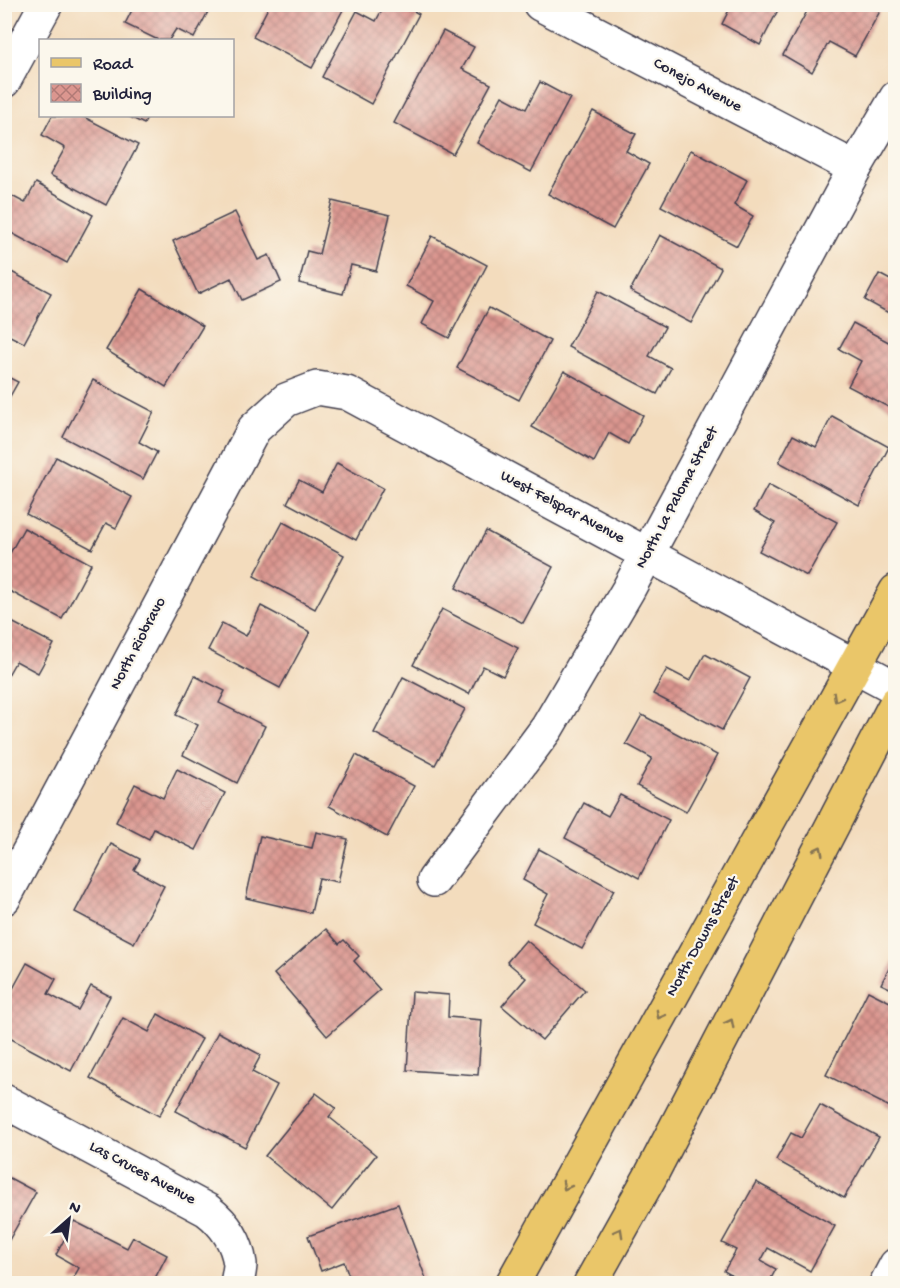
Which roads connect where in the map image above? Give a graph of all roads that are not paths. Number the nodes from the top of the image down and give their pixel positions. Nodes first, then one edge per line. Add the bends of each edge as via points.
1 (46, 4) edge
2 (540, 4) edge
3 (4, 81) edge
4 (896, 98) edge
5 (855, 168) junction
6 (286, 400) joint
7 (648, 555) junction
8 (896, 591) edge
9 (854, 667) junction
10 (896, 688) edge
11 (896, 703) edge
12 (434, 880) dead end
13 (4, 898) edge
14 (4, 1101) edge
15 (896, 1265) edge
16 (237, 1281) edge
17 (512, 1284) edge
18 (590, 1284) edge
19 (886, 1284) edge

1 - 3 street
2 - 5 street, Conejo Avenue
4 - 5 street, North La Paloma Street
5 - 7 street, North La Paloma Street
6 - 7 street, West Felspar Avenue via 317,388 347,393
6 - 13 street, North Riobravo via 254,429
7 - 9 street, West Felspar Avenue
7 - 12 street, North La Paloma Street via 547,728
8 - 9 main road, North Downs Street
9 - 10 street, West Felspar Avenue
9 -> 17 main road, North Downs Street
18 -> 11 main road via 650,1177
14 - 16 street, Las Cruces Avenue via 220,1220 232,1237 240,1264
15 - 19 street

